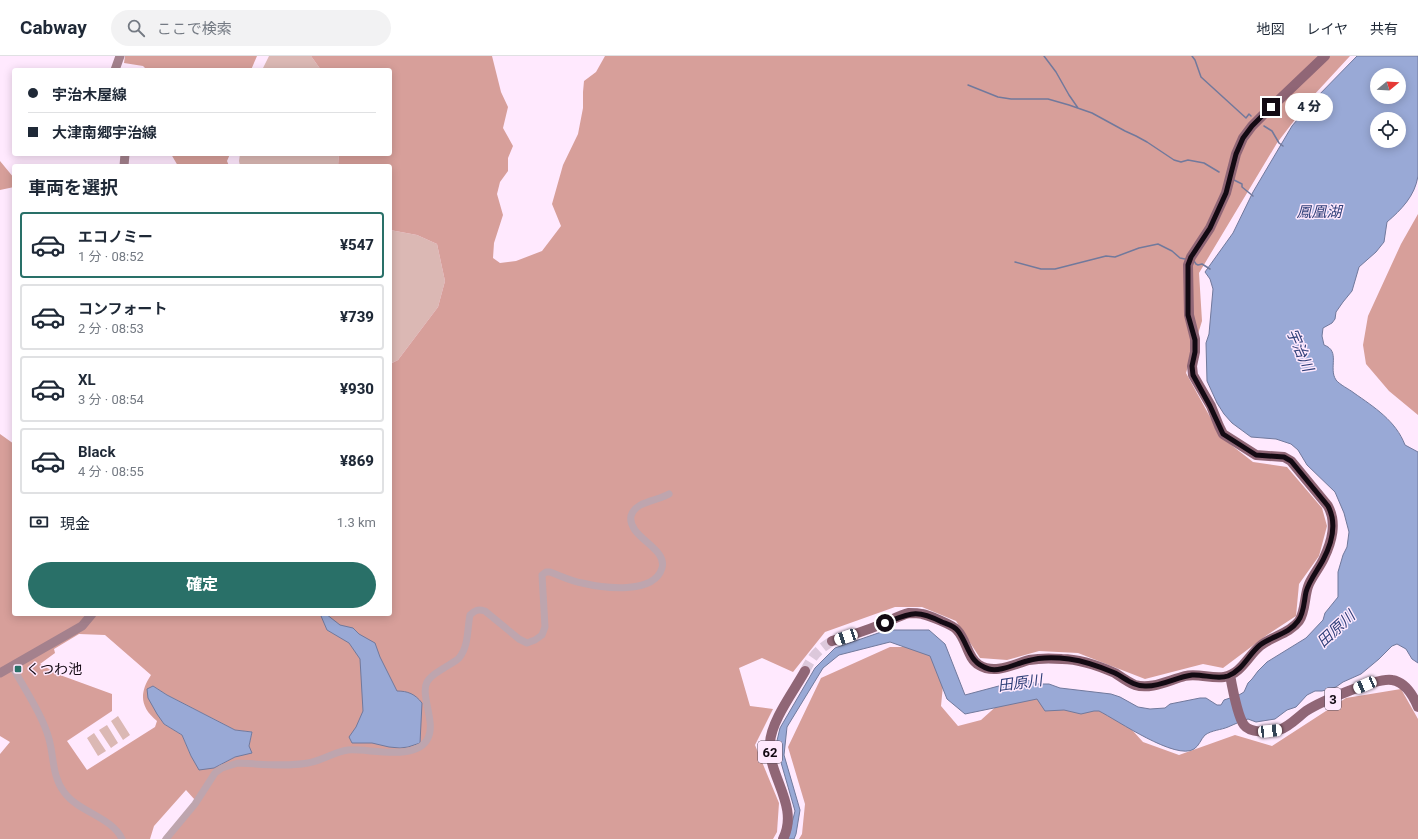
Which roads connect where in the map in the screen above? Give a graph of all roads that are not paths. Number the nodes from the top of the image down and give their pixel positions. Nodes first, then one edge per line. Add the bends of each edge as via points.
1 (120, 56) edge
2 (1325, 56) edge
3 (116, 68) edge
4 (669, 494) dead end
5 (90, 616) edge
6 (832, 641) tunnel mouth
7 (12, 666) junction
8 (805, 671) tunnel mouth
9 (0, 673) edge
10 (1230, 678) junction
11 (1418, 707) edge
12 (122, 839) edge
13 (166, 839) edge
14 (783, 839) edge

1 - 3 street
2 - 10 main road via 1252,126 1243,138 1226,193 1210,228 1188,265 1188,315 1195,340 1193,375 1223,434 1256,455 1284,457 1291,461 1328,506 1333,523 1332,536 1324,559 1311,579 1299,621 1288,631 1261,645
4 - 13 street via 639,506 631,517 635,530 659,554 662,561 659,575 653,581 634,587 607,587 582,583 546,572 542,575 541,583 545,626 542,635 527,643 485,611 479,609 470,615 466,642 458,659 426,683 431,726 429,737 417,749 386,752 348,750 307,763 230,765 215,773 195,804
5 - 7 street via 82,626
6 - 10 main road via 909,613 921,613 957,629 972,658 979,665 991,670 1044,658 1069,659 1092,665 1134,685 1145,686 1190,675
7 - 9 street
7 - 12 street via 44,725 53,768 64,792 71,800 107,823
8 - 14 main road, 62 via 773,727 770,742 770,754 785,799 787,827
10 - 11 main road, 3 via 1242,723 1260,732 1279,730 1312,707 1379,680 1392,680 1404,685

